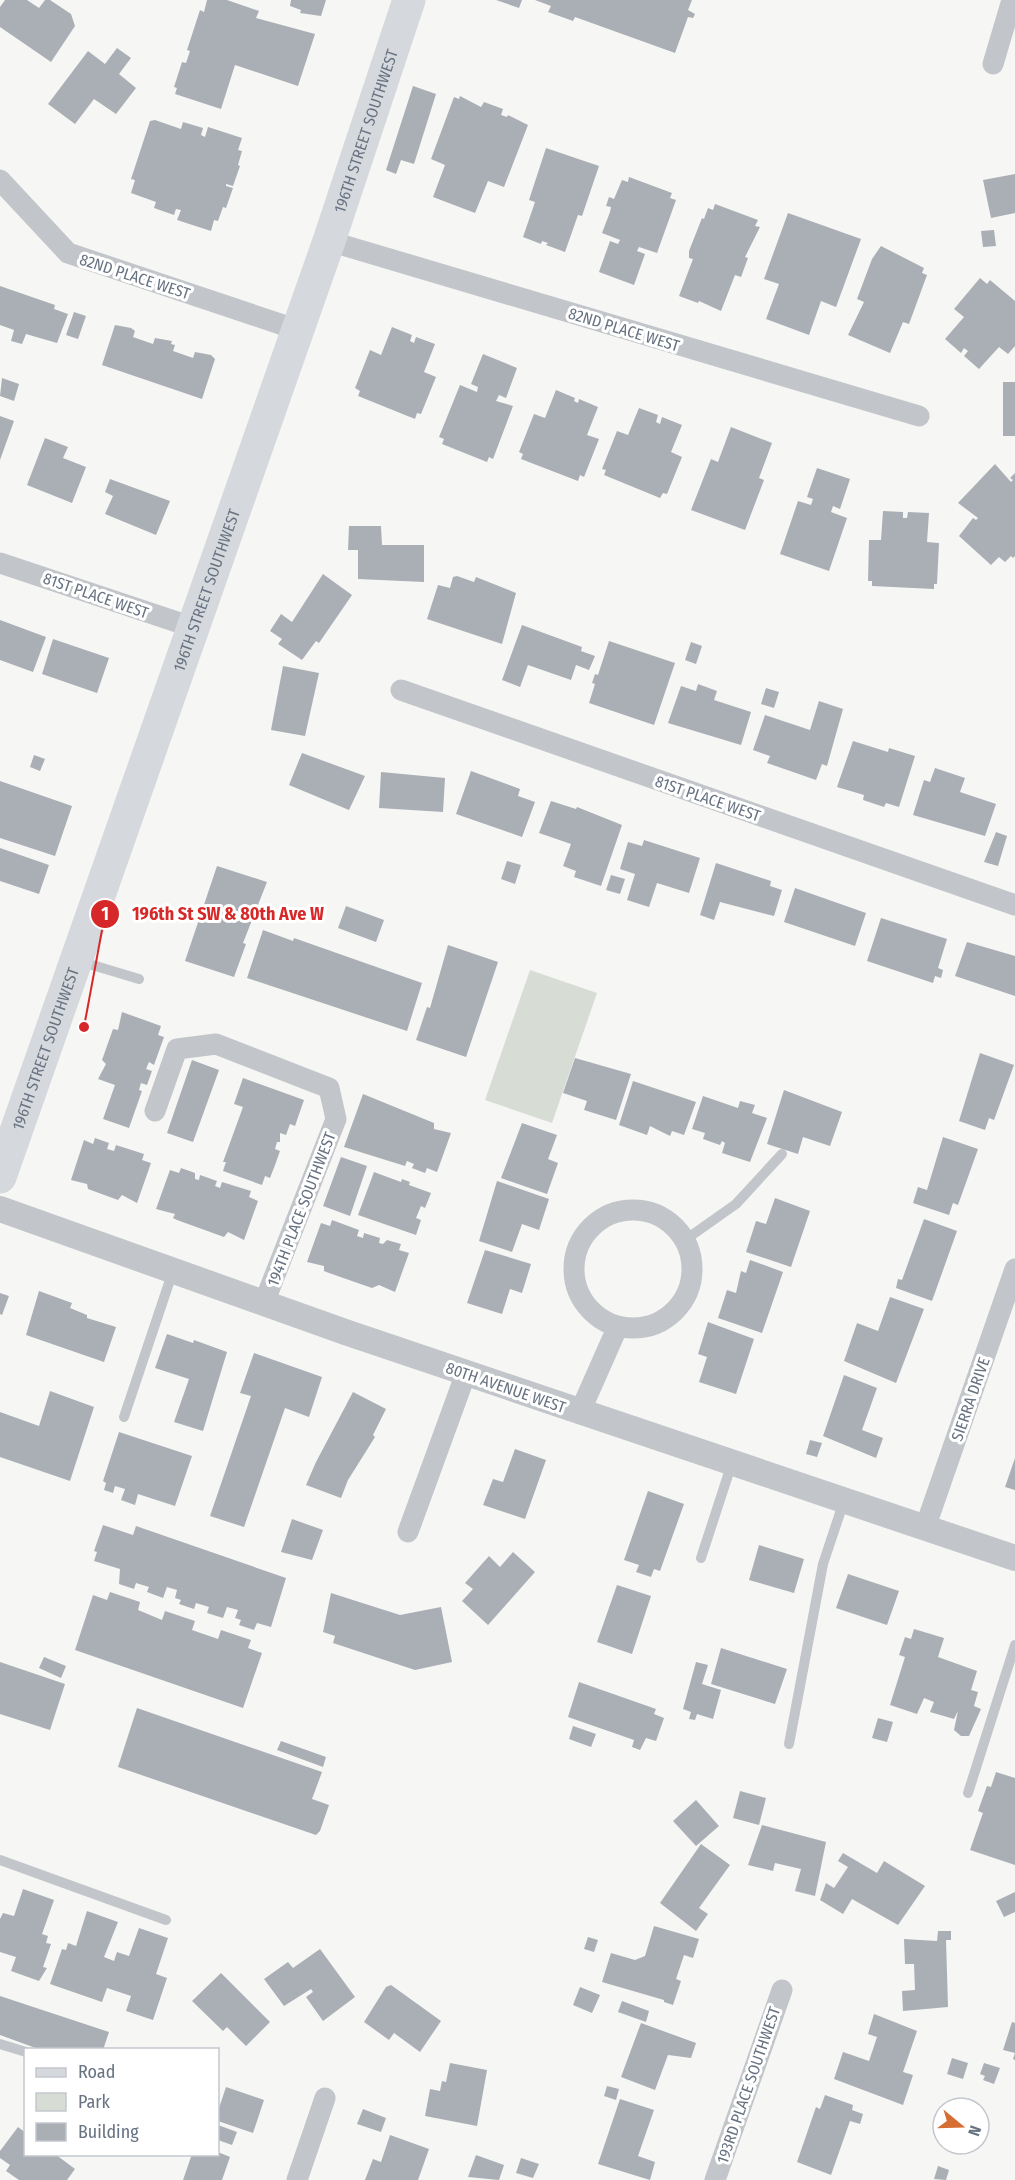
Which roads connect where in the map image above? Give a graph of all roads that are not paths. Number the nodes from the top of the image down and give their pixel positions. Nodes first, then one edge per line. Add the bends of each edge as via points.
1 (409, 0) edge
2 (1012, 0) edge
3 (993, 64) dead end
4 (0, 180) edge
5 (329, 241) junction
6 (298, 330) junction
7 (919, 416) dead end
8 (0, 563) edge
9 (192, 627) junction
10 (401, 690) dead end
11 (1015, 905) edge
12 (76, 960) junction
13 (139, 979) dead end
14 (155, 1111) dead end
15 (782, 1154) dead end
16 (0, 1177) edge
17 (0, 1209) edge
18 (685, 1240) junction
19 (1015, 1269) edge
20 (173, 1271) junction
21 (264, 1303) junction
22 (618, 1326) junction
23 (466, 1373) junction
24 (580, 1412) junction
25 (124, 1417) dead end
26 (732, 1463) junction
27 (844, 1501) junction
28 (925, 1528) junction
29 (408, 1532) dead end
30 (701, 1558) dead end
31 (1015, 1558) edge
32 (1015, 1645) edge
33 (789, 1744) dead end
34 (968, 1793) dead end
35 (0, 1860) edge
36 (166, 1920) dead end
37 (782, 1990) dead end
38 (0, 2044) edge
39 (24, 2051) edge
40 (325, 2098) dead end
41 (297, 2180) edge
42 (715, 2180) edge

1 - 5 main road, 196TH STREET SOUTHWEST
2 - 3 street
4 - 6 street, 82ND PLACE WEST via 68,254
5 - 6 main road, 196TH STREET SOUTHWEST
5 - 7 street, 82ND PLACE WEST
6 - 9 main road, 196TH STREET SOUTHWEST
8 - 9 street, 81ST PLACE WEST
9 - 12 main road, 196TH STREET SOUTHWEST
10 - 11 street, 81ST PLACE WEST
12 - 13 lane
12 - 16 main road, 196TH STREET SOUTHWEST
14 - 21 street, 194TH PLACE SOUTHWEST via 177,1049 216,1044 329,1088 336,1119
15 - 18 lane via 736,1204
17 - 20 street, 80TH AVENUE WEST
18 - 22 street via 692,1258 692,1278 686,1297 674,1313 657,1324 638,1328
18 - 22 street via 657,1214 638,1209 618,1211 586,1232 577,1250 577,1288 600,1319
19 - 28 street, SIERRA DRIVE
20 - 21 street, 80TH AVENUE WEST
20 - 25 lane
21 - 23 street, 80TH AVENUE WEST
22 - 24 street
23 - 24 street, 80TH AVENUE WEST
23 - 29 street
24 - 26 street, 80TH AVENUE WEST
26 - 27 street, 80TH AVENUE WEST
26 - 30 lane
27 - 28 street, 80TH AVENUE WEST
27 - 33 lane via 824,1564
28 - 31 street, 80TH AVENUE WEST
32 - 34 lane
35 - 36 lane
37 - 42 street, 193RD PLACE SOUTHWEST
38 - 39 lane
40 - 41 street

